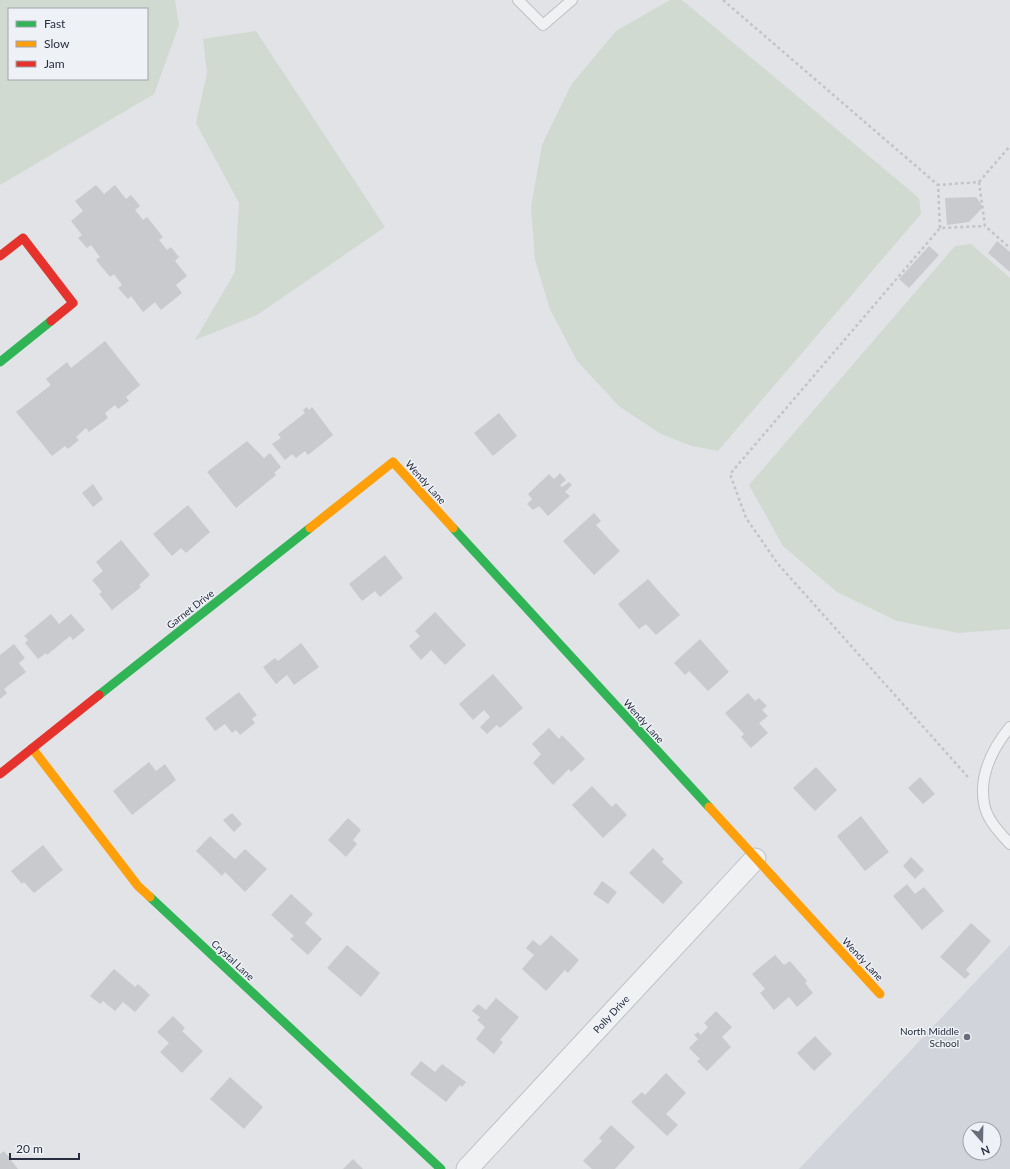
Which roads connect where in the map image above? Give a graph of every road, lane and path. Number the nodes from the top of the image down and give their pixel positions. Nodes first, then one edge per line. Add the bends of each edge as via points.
1 (518, 0) edge
2 (572, 0) edge
3 (723, 0) edge
4 (1010, 146) edge
5 (979, 182) junction
6 (938, 185) junction
7 (984, 226) junction
8 (940, 228) junction
9 (1010, 248) edge
10 (0, 256) edge
11 (0, 362) edge
12 (393, 462) joint
13 (1010, 727) edge
14 (32, 748) junction
15 (0, 774) edge
16 (984, 796) junction
17 (1010, 844) edge
18 (755, 859) junction
19 (880, 994) dead end
20 (441, 1169) edge
21 (467, 1169) edge

1 - 2 lane via 543,25
3 - 6 path
4 - 5 path
5 - 6 path
5 - 7 path
6 - 8 path
7 - 8 path
7 - 9 path
8 - 16 path via 730,474 746,518 778,564
10 - 11 street via 24,238 73,303
12 - 14 street, Garnet Drive
12 - 18 street, Wendy Lane
13 - 16 lane via 997,743 985,772
14 - 15 street, Garnet Drive
14 - 20 street, Crystal Lane via 138,886
16 - 17 lane via 984,804 996,828
18 - 19 street, Wendy Lane
18 - 21 street, Polly Drive

